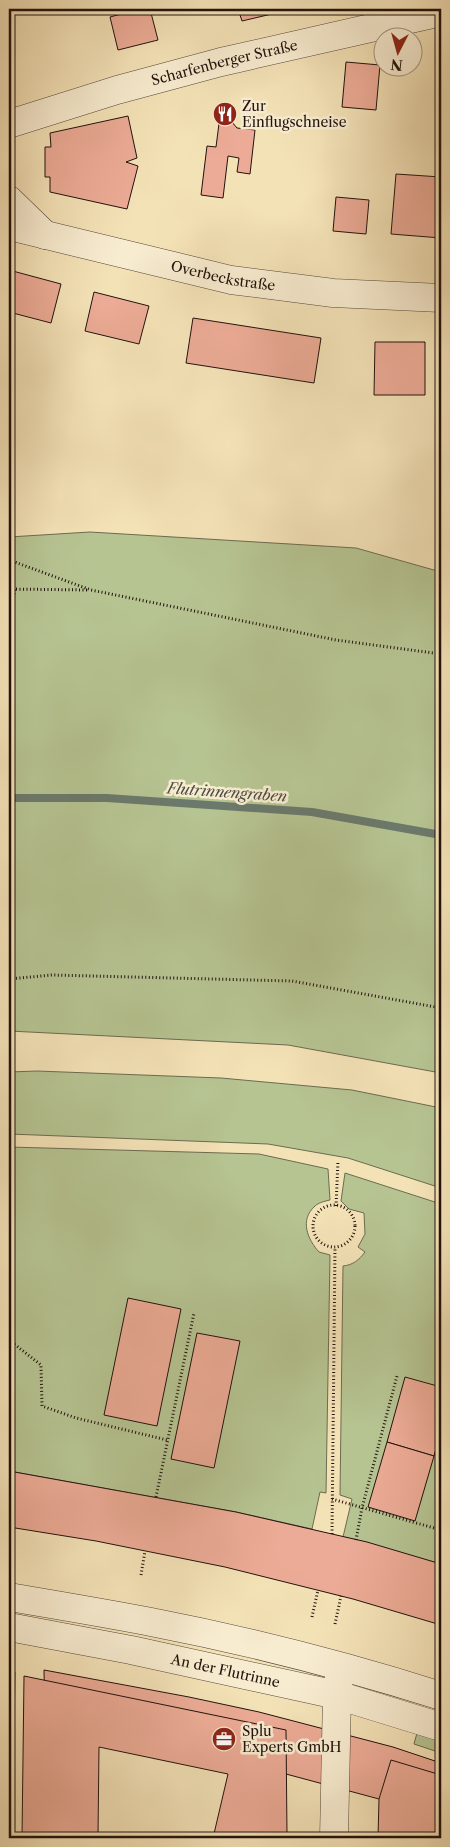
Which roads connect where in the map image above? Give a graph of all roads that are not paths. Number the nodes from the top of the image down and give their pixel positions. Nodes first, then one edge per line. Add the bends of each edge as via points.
1 (441, 12) edge
2 (9, 124) edge
3 (9, 200) edge
4 (9, 226) edge
5 (45, 235) junction
6 (441, 298) edge
7 (9, 1597) edge
8 (9, 1627) edge
9 (340, 1666) junction
10 (336, 1696) junction
11 (441, 1696) edge
12 (441, 1727) edge
13 (334, 1838) edge

1 - 2 street, Scharfenberger Straße via 221,62
3 - 5 street
4 - 5 street, Overbeckstraße
5 - 6 street, Overbeckstraße via 231,280 332,293
7 - 9 street via 152,1622
8 - 10 street, An der Flutrinne via 131,1650
9 - 10 street
9 - 11 street
10 - 12 street, An der Flutrinne
10 - 13 street

